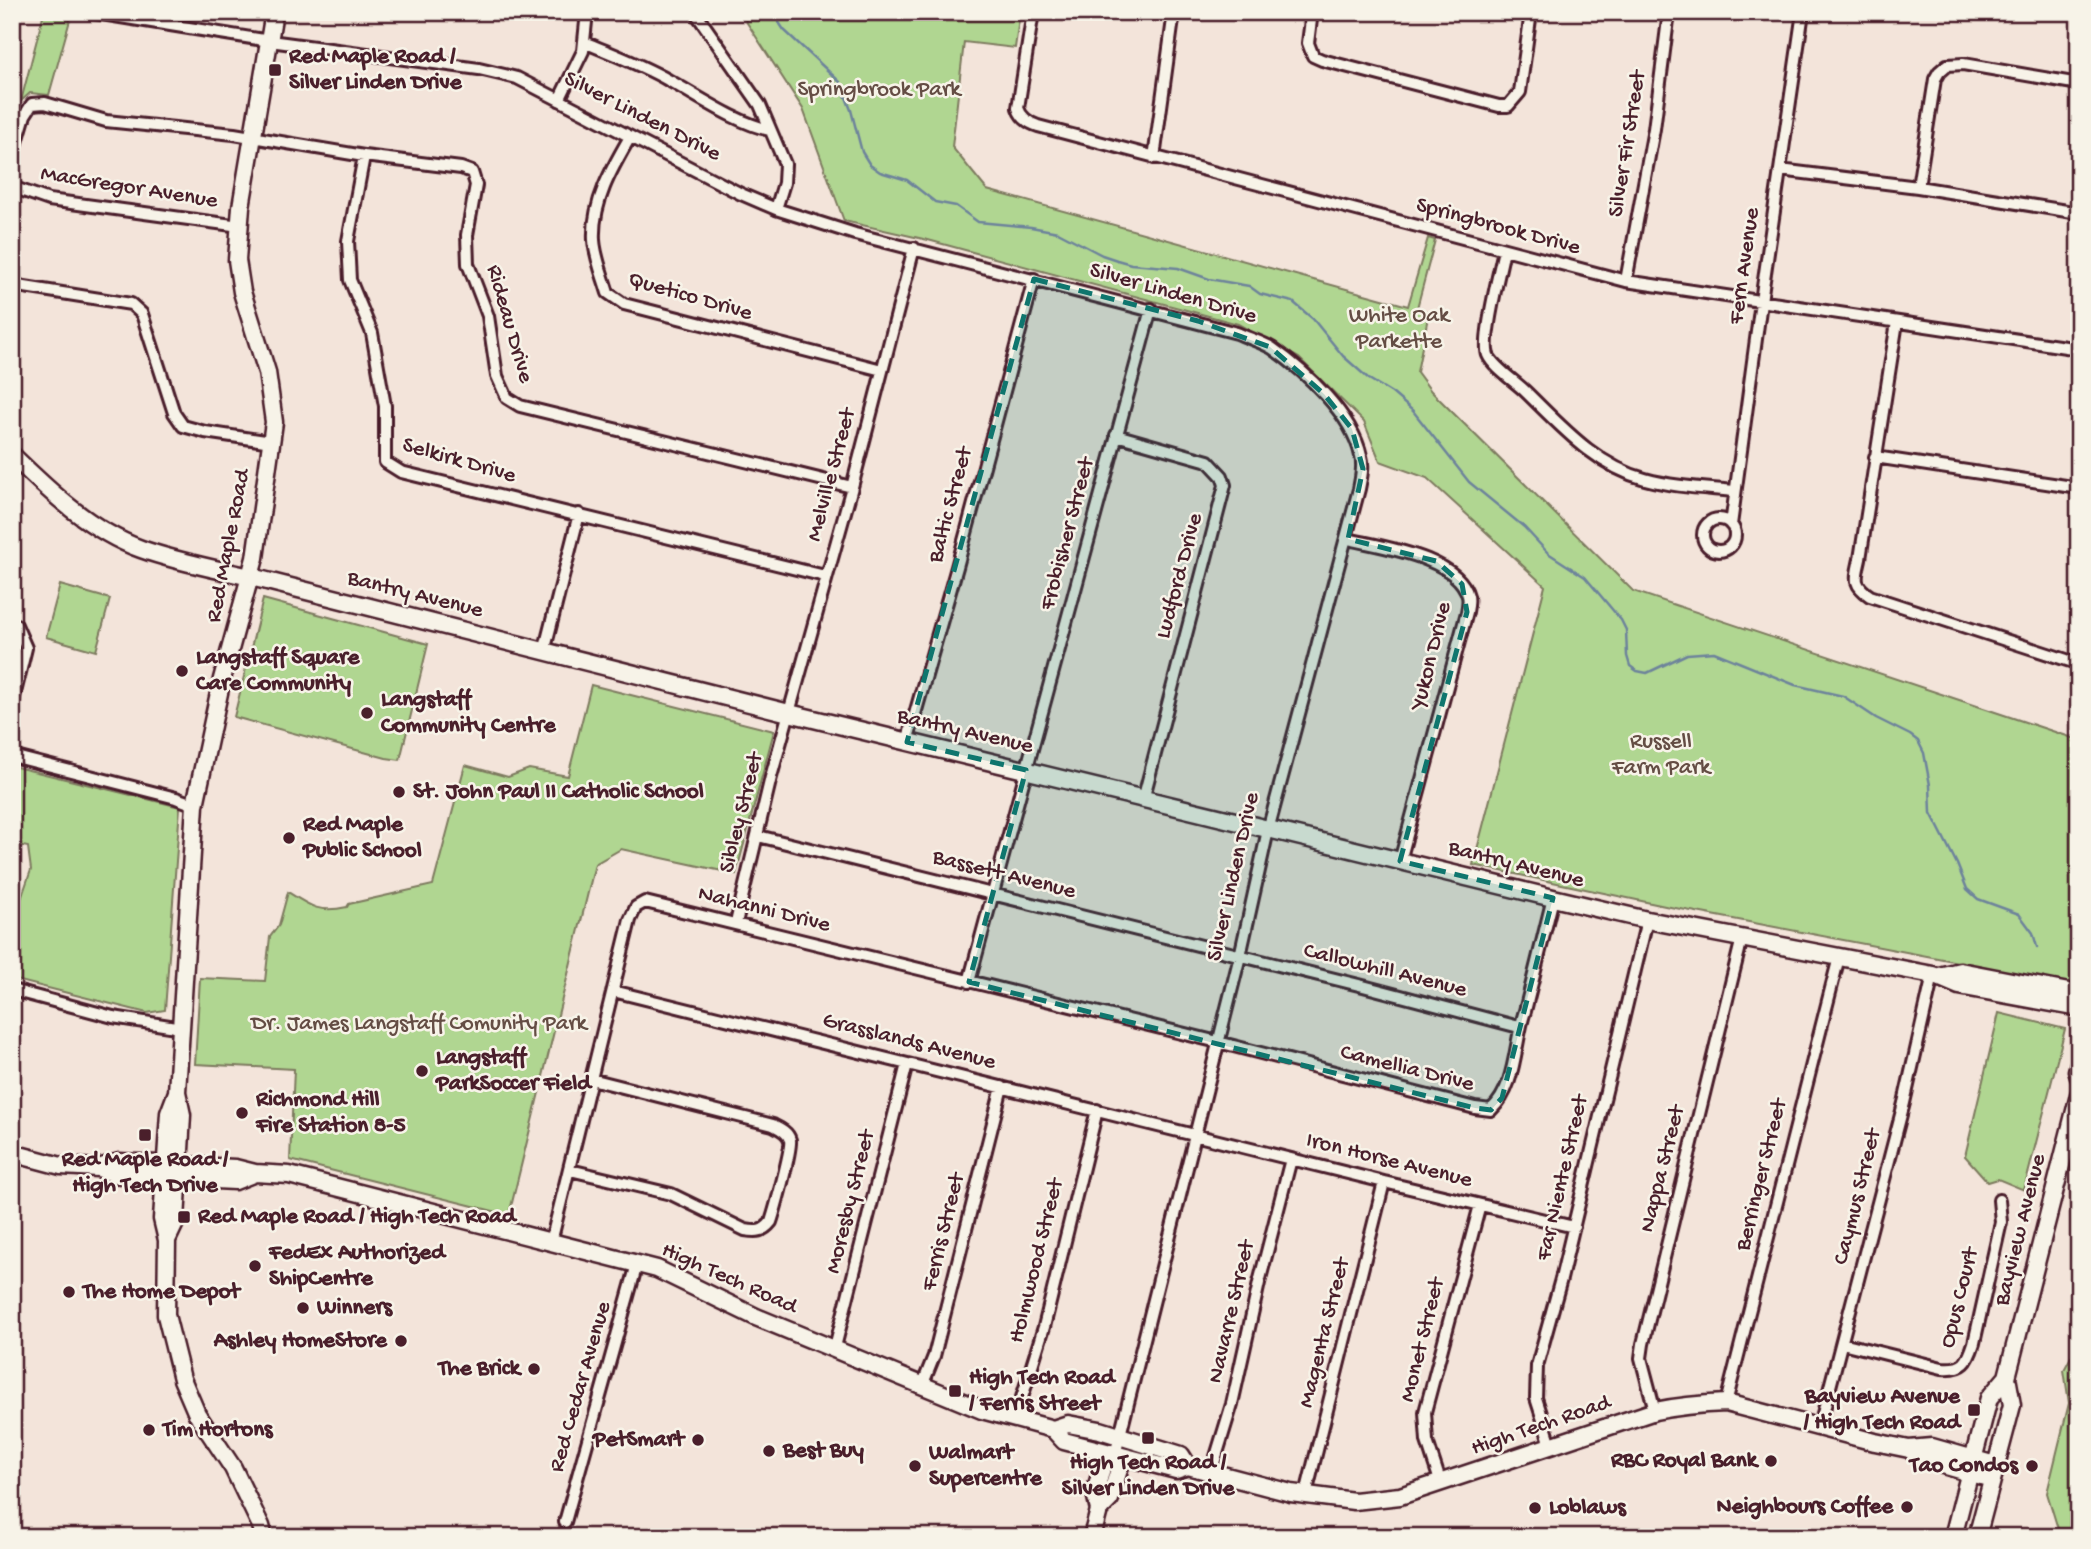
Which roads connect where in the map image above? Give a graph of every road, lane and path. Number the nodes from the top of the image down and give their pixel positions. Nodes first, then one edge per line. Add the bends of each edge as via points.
1 (89, 12) edge
2 (274, 12) edge
3 (587, 12) edge
4 (695, 12) edge
5 (1033, 12) edge
6 (1174, 12) edge
7 (1312, 12) edge
8 (1531, 12) edge
9 (1669, 12) edge
10 (1804, 12) edge
11 (270, 41) junction
12 (584, 41) junction
13 (2079, 84) edge
14 (559, 100) junction
15 (770, 130) junction
16 (254, 137) junction
17 (630, 137) junction
18 (364, 156) junction
19 (1154, 158) junction
20 (12, 159) edge
21 (1780, 170) junction
22 (12, 187) edge
23 (1918, 187) junction
24 (776, 209) junction
25 (2079, 213) edge
26 (240, 226) junction
27 (914, 248) junction
28 (1504, 250) junction
29 (1034, 279) junction
30 (1626, 281) junction
31 (12, 285) edge
32 (1760, 302) junction
33 (1151, 309) junction
34 (1896, 322) junction
35 (2079, 349) edge
36 (882, 370) junction
37 (1116, 435) junction
38 (272, 442) junction
39 (12, 455) edge
40 (1875, 457) junction
41 (852, 487) junction
42 (2079, 488) edge
43 (1735, 491) junction
44 (579, 514) junction
45 (1731, 525) dead end
46 (1348, 539) junction
47 (250, 576) junction
48 (825, 576) junction
49 (12, 624) edge
50 (544, 652) junction
51 (2079, 664) edge
52 (12, 705) edge
53 (789, 713) junction
54 (907, 742) junction
55 (12, 756) edge
56 (1026, 770) junction
57 (1143, 800) junction
58 (195, 805) junction
59 (1268, 830) junction
60 (758, 836) junction
61 (1400, 861) junction
62 (992, 894) junction
63 (1553, 898) junction
64 (1647, 920) junction
65 (736, 923) junction
66 (1742, 938) junction
67 (1240, 956) junction
68 (1839, 957) junction
69 (1936, 975) junction
70 (969, 982) junction
71 (12, 990) edge
72 (613, 991) junction
73 (2079, 994) edge
74 (2079, 1008) edge
75 (1519, 1027) junction
76 (182, 1028) junction
77 (1218, 1042) junction
78 (908, 1064) junction
79 (2079, 1064) edge
80 (2079, 1077) edge
81 (591, 1079) junction
82 (1002, 1087) junction
83 (2079, 1095) edge
84 (1097, 1111) junction
85 (1195, 1135) junction
86 (12, 1153) edge
87 (1291, 1159) junction
88 (570, 1170) junction
89 (172, 1171) junction
90 (1384, 1182) junction
91 (1999, 1200) dead end
92 (1480, 1205) junction
93 (1574, 1227) junction
94 (551, 1242) junction
95 (637, 1264) junction
96 (1842, 1343) junction
97 (834, 1351) junction
98 (2007, 1377) junction
99 (922, 1386) junction
100 (1726, 1403) junction
101 (1655, 1411) junction
102 (1015, 1420) junction
103 (1053, 1429) junction
104 (1819, 1429) junction
105 (1119, 1436) junction
106 (1552, 1446) junction
107 (1115, 1455) junction
108 (1188, 1466) junction
109 (1971, 1466) junction
110 (1993, 1472) junction
111 (1211, 1473) junction
112 (1441, 1484) junction
113 (1306, 1494) junction
114 (565, 1522) dead end
115 (264, 1537) edge
116 (1092, 1537) edge
117 (1953, 1537) edge
118 (1977, 1537) edge

1 - 11 street, Silver Linden Drive
2 - 11 street, Red Maple Road
3 - 12 street
4 - 15 street via 755,98
5 - 19 street, Springbrook Drive via 1020,114 1038,126
6 - 19 street
7 - 8 street via 1308,43 1313,55 1322,60 1499,106 1508,106 1520,92
9 - 30 street, Silver Fir Street via 1654,130
10 - 21 street, Fern Avenue
11 - 14 street, Silver Linden Drive via 479,69 517,78
11 - 16 street, Red Maple Road
12 - 14 street
12 - 15 street
13 - 23 street via 1947,65 1935,79
14 - 17 street, Silver Linden Drive
15 - 24 street via 786,173
16 - 18 street, Rideau Drive
16 - 20 street, Rideau Drive via 106,121 45,103 32,104
16 - 26 street, Red Maple Road
17 - 24 street, Silver Linden Drive
17 - 36 street, Quetico Drive via 608,174 595,226 594,241 608,293 624,304
18 - 41 street, Rideau Drive via 472,172 476,185 467,235 468,264 488,316 497,376 507,398 520,406
18 - 44 street, Selkirk Drive via 348,241 350,280 372,333 384,406 385,462 401,472
19 - 28 street, Springbrook Drive
21 - 23 street
21 - 32 street, Fern Avenue
22 - 26 street, MacGregor Avenue via 49,200
23 - 25 street
24 - 27 street, Silver Linden Drive
26 - 38 street, Red Maple Road via 237,260 273,402
27 - 29 street, Silver Linden Drive
27 - 36 street, Melville Street
28 - 30 street, Springbrook Drive
28 - 43 street via 1488,335 1488,354 1494,364 1576,441 1617,467 1643,479
29 - 33 street, Silver Linden Drive
29 - 54 street, Baltic Street
30 - 32 street, Springbrook Drive
31 - 38 street via 131,304 142,314 174,413 183,426
32 - 34 street, Springbrook Drive
32 - 43 street, Fern Avenue
33 - 37 street, Frobisher Street
33 - 46 street, Silver Linden Drive via 1237,332 1270,347 1343,416 1352,429 1363,469
34 - 35 street, Springbrook Drive
34 - 40 street
36 - 41 street, Melville Street
37 - 56 street, Frobisher Street
37 - 57 street, Ludford Drive via 1208,461 1225,485
38 - 47 street, Red Maple Road
39 - 47 street, Bantry Avenue via 57,498 113,536 140,549
40 - 42 street
40 - 51 street via 1856,579 1859,589
41 - 48 street, Melville Street
43 - 45 street, Fern Avenue
44 - 48 street, Selkirk Drive
44 - 50 street
46 - 59 street, Silver Linden Drive
46 - 61 street, Yukon Drive via 1436,561 1462,584 1469,597
47 - 50 street, Bantry Avenue
47 - 58 street, Red Maple Road
48 - 53 street, Melville Street
49 - 52 street via 26,648
50 - 53 street, Bantry Avenue
53 - 54 street, Bantry Avenue
53 - 60 street, Sibley Street
54 - 56 street, Bantry Avenue
55 - 58 street
56 - 57 street, Bantry Avenue
56 - 62 street, Frobisher Street
57 - 59 street, Bantry Avenue
58 - 76 street, Red Maple Road
59 - 61 street, Bantry Avenue
59 - 67 street, Silver Linden Drive
60 - 62 street, Bassett Avenue
60 - 65 street, Sibley Street
61 - 63 street, Bantry Avenue
62 - 67 street, Bassett Avenue
62 - 70 street, Frobisher Street
63 - 64 street, Bantry Avenue
63 - 75 street, Camellia Drive
64 - 66 street, Bantry Avenue
64 - 93 street, Far Niente Street
65 - 70 street, Nahanni Drive
65 - 72 street, Nahanni Drive via 645,902 636,907 630,920
66 - 68 street, Bantry Avenue
66 - 101 street, Nappa Street via 1643,1344 1641,1358
67 - 75 street, Callowhill Avenue
67 - 77 street, Silver Linden Drive
68 - 69 street, Bantry Avenue
68 - 100 street, Berringer Street
69 - 73 street, Bantry Avenue via 1959,971
69 - 74 street, Bantry Avenue via 1959,986
69 - 96 street, Caymus Street
70 - 77 street, Nahanni Drive
71 - 76 street via 113,1017
72 - 78 street, Grasslands Avenue
72 - 81 street, Nahanni Drive
75 - 77 street, Camellia Drive via 1505,1091 1491,1110
76 - 89 street, Red Maple Road via 177,1092 182,1115
77 - 85 street, Silver Linden Drive
78 - 82 street, Grasslands Avenue
78 - 97 street, Moresby Street
79 - 80 street
81 - 88 street, Nahanni Drive
81 - 88 street via 773,1125 787,1134 788,1154 771,1222 756,1232 671,1194
82 - 84 street, Grasslands Avenue
82 - 99 street, Ferris Street via 936,1349
83 - 98 street, Bayview Avenue
84 - 85 street, Grasslands Avenue
84 - 102 street, Holmwood Street via 1044,1326
85 - 87 street, Iron Horse Avenue
85 - 105 street, Silver Linden Drive
86 - 89 street, High Tech Road via 61,1166 98,1168 119,1162
87 - 90 street, Iron Horse Avenue
87 - 111 street, Navarre Street
88 - 94 street, Nahanni Drive
89 - 94 street, High Tech Road via 235,1168 289,1175
89 - 115 street, Red Maple Road via 162,1219 167,1240 166,1315 182,1380 197,1414 233,1468
90 - 92 street, Iron Horse Avenue
90 - 113 street, Magenta Street
91 - 96 street, Opus Court via 2001,1222 1974,1343 1964,1366 1942,1368
92 - 93 street, Iron Horse Avenue
92 - 112 street, Monet Street via 1425,1412 1427,1441
93 - 106 street, Far Niente Street via 1537,1366 1536,1398
94 - 95 street, High Tech Road
95 - 97 street, High Tech Road via 657,1269
95 - 114 street, Red Cedar Avenue
96 - 104 street, Caymus Street
97 - 99 street, High Tech Road
98 - 109 street, Bayview Avenue via 1989,1398
98 - 110 street, Bayview Avenue via 2012,1405
99 - 102 street, High Tech Road
100 - 101 street, High Tech Road
100 - 104 street, High Tech Road
101 - 106 street, High Tech Road
102 - 103 street, High Tech Road
103 - 105 street, High Tech Road via 1068,1423
103 - 107 street, High Tech Road via 1064,1441
104 - 109 street, High Tech Road via 1909,1449 1925,1460
105 - 107 street, Silver Linden Drive
105 - 108 street, High Tech Road via 1181,1455
106 - 112 street, High Tech Road
107 - 108 street, High Tech Road via 1175,1470
107 - 116 street, Silver Linden Drive via 1120,1466
108 - 111 street, High Tech Road
109 - 110 street, High Tech Road
109 - 117 street, Bayview Avenue
110 - 118 street, Bayview Avenue
111 - 113 street, High Tech Road
112 - 113 street, High Tech Road via 1400,1496 1354,1501

